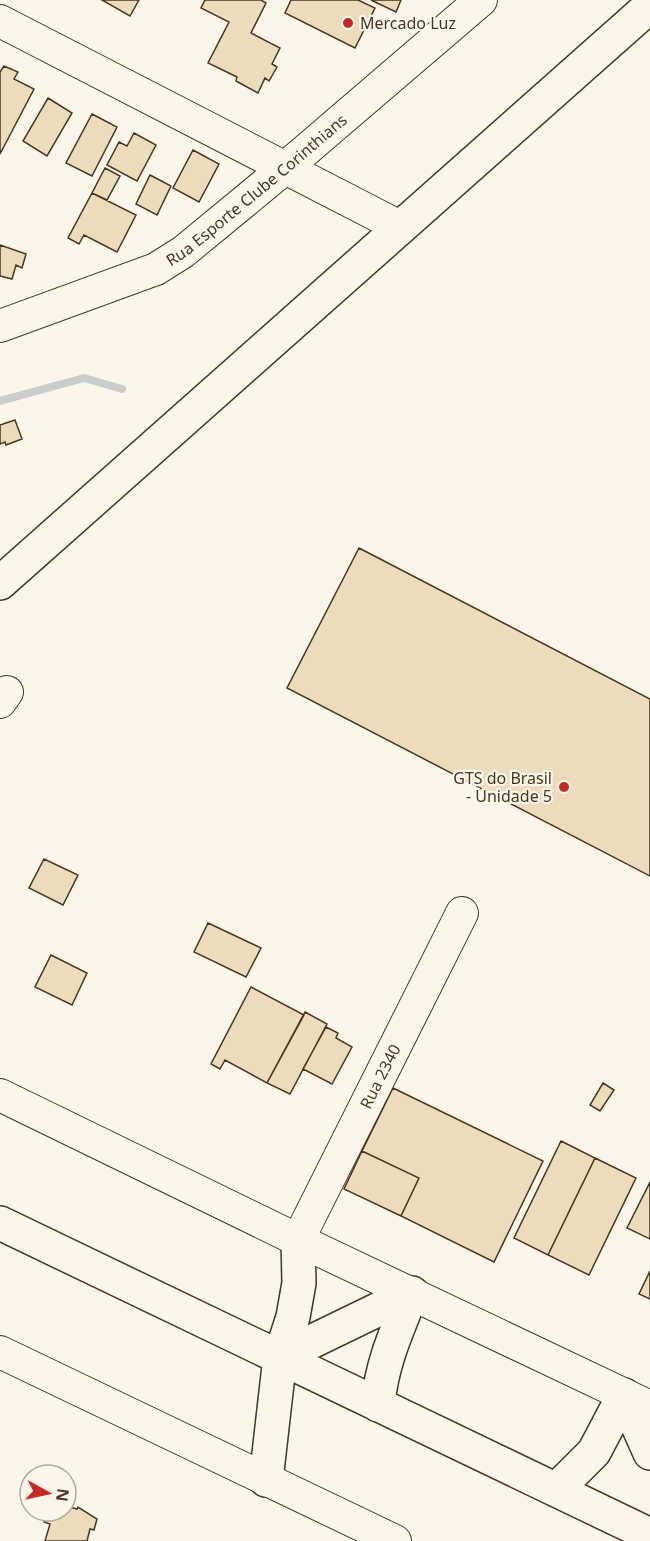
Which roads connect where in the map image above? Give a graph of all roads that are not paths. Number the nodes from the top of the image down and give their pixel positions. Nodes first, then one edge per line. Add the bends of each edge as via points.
1 (481, 0) edge
2 (650, 6) edge
3 (0, 21) edge
4 (285, 168) junction
5 (400, 227) junction
6 (0, 326) edge
7 (0, 582) edge
8 (462, 913) dead end
9 (0, 1095) edge
10 (0, 1223) edge
11 (298, 1240) junction
12 (412, 1293) junction
13 (0, 1352) edge
14 (280, 1357) junction
15 (637, 1401) edge
16 (378, 1405) junction
17 (650, 1454) edge
18 (266, 1480) junction
19 (556, 1490) junction
20 (650, 1536) edge
21 (395, 1541) edge

1 - 4 street, Rua Esporte Clube Corinthians
2 - 5 highway
3 - 4 street
4 - 5 street
4 - 6 street, Rua Esporte Clube Corinthians via 183,252 156,269
5 - 7 highway
8 - 11 street, Rua 2340
9 - 11 street
10 - 14 highway
11 - 12 street
11 - 14 highway via 299,1283
12 - 14 highway
12 - 15 street
12 - 16 highway via 389,1349
13 - 18 street
14 - 16 highway
14 - 18 highway
15 - 17 highway
15 - 19 highway
16 - 19 highway
18 - 21 street
19 - 20 highway

